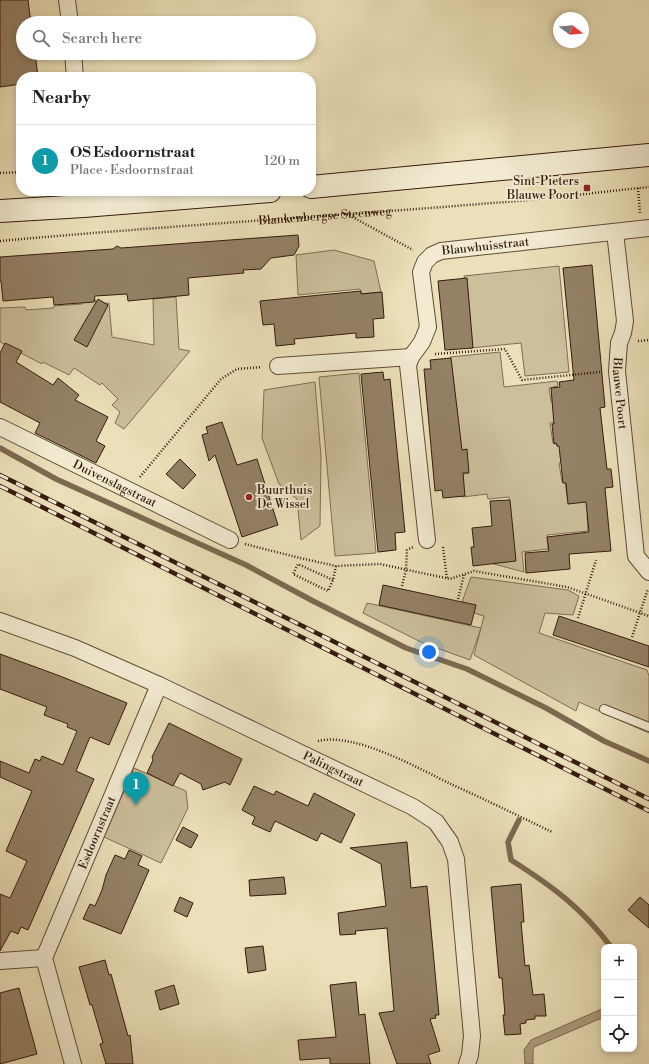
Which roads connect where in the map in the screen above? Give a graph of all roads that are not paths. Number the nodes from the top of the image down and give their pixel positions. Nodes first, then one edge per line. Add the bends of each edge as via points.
1 (67, 0) edge
2 (69, 16) edge
3 (74, 60) edge
4 (75, 72) edge
5 (649, 155) edge
6 (316, 187) edge
7 (154, 196) edge
8 (84, 199) edge
9 (0, 211) edge
10 (645, 229) edge
11 (615, 232) junction
12 (411, 356) junction
13 (278, 366) road end
14 (0, 427) edge
15 (230, 540) road end
16 (427, 540) dead end
17 (649, 572) edge
18 (0, 621) edge
19 (159, 685) junction
20 (604, 709) dead end
21 (649, 727) edge
22 (44, 958) junction
23 (0, 961) edge
24 (73, 1064) edge
25 (467, 1064) edge

1 - 2 street
3 - 4 street
5 - 6 main road
7 - 8 main road
8 - 9 main road
10 - 11 street, Blauwhuisstraat
11 - 12 street, Blauwhuisstraat via 441,251 432,255 425,262 421,272 428,327 422,342
11 - 17 street, Blauwe Poort via 625,321 619,343 617,371 636,556
12 - 13 street
12 - 16 street via 408,365
14 - 15 street, Duivenslagstraat
18 - 19 street, Palingstraat via 75,648
19 - 22 street, Esdoornstraat
19 - 25 street, Palingstraat via 413,807 436,822 450,842 456,859 472,1036
20 - 21 lane
22 - 23 street
22 - 24 street

